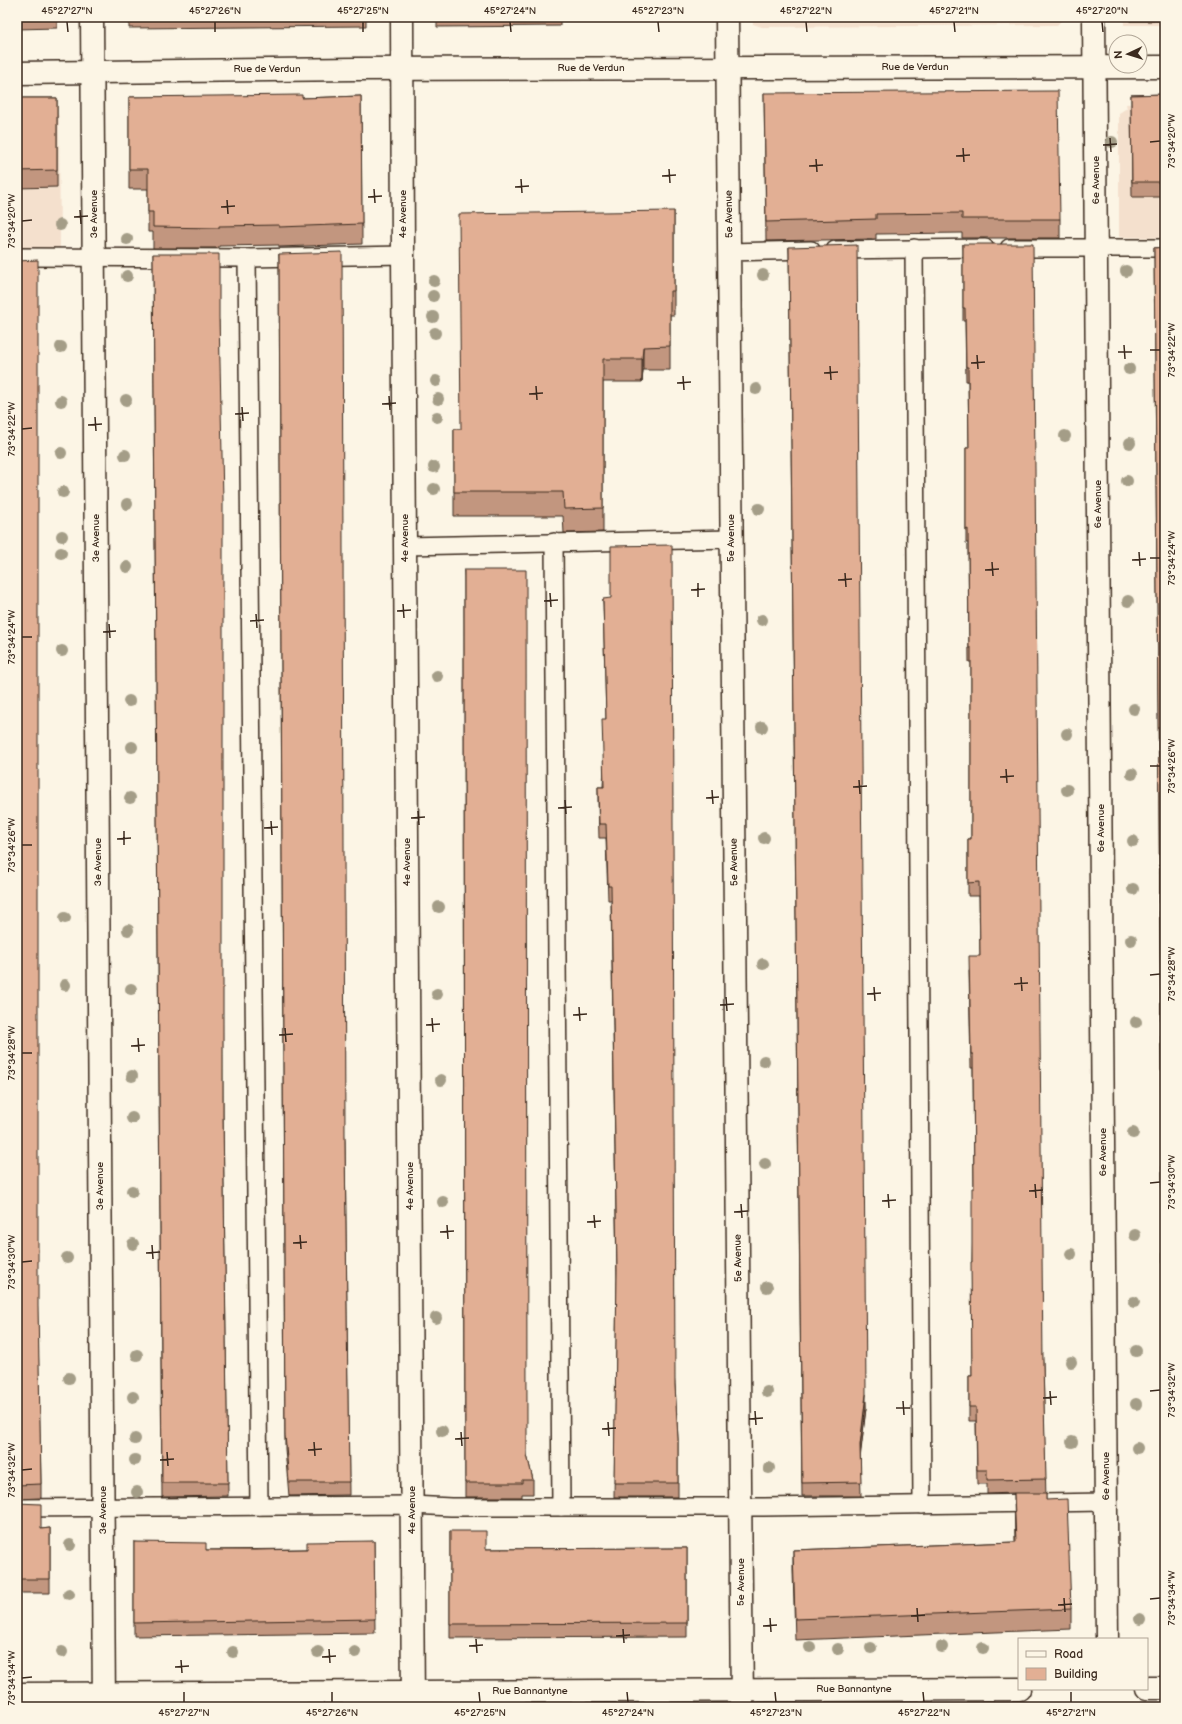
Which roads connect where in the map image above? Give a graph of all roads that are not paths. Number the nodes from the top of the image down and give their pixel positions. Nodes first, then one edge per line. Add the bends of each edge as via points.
1 (92, 17) edge
2 (402, 17) edge
3 (727, 17) edge
4 (1094, 17) edge
5 (1165, 67) edge
6 (728, 68) junction
7 (1094, 68) junction
8 (403, 69) junction
9 (93, 71) junction
10 (17, 72) edge
11 (914, 248) junction
12 (1096, 248) junction
13 (1165, 248) edge
14 (729, 252) junction
15 (403, 255) junction
16 (94, 256) junction
17 (17, 257) edge
18 (247, 258) junction
19 (731, 539) junction
20 (554, 542) junction
21 (405, 546) junction
22 (1106, 1502) junction
23 (412, 1505) junction
24 (922, 1505) junction
25 (259, 1506) junction
26 (103, 1507) junction
27 (561, 1507) junction
28 (740, 1507) junction
29 (17, 1508) edge
30 (1107, 1638) edge
31 (1148, 1688) edge
32 (1165, 1688) edge
33 (1018, 1689) edge
34 (17, 1694) edge
35 (741, 1698) edge
36 (413, 1699) edge
37 (104, 1700) edge

1 - 9 street, 3e Avenue
2 - 8 street, 4e Avenue
3 - 6 street, 5e Avenue
4 - 7 street, 6e Avenue
5 - 7 street, Rue de Verdun
6 - 7 street, Rue de Verdun
6 - 8 street, Rue de Verdun
6 - 14 street, 5e Avenue
7 - 12 street, 6e Avenue
8 - 9 street, Rue de Verdun
8 - 15 street, 4e Avenue
9 - 10 street, Rue de Verdun
9 - 16 street, 3e Avenue
11 - 12 lane
11 - 14 lane
11 - 24 lane
12 - 13 lane
12 - 22 street, 6e Avenue
14 - 19 street, 5e Avenue
15 - 18 lane
15 - 21 street, 4e Avenue
16 - 17 lane
16 - 18 lane
16 - 26 street, 3e Avenue
18 - 25 lane
19 - 20 lane
19 - 28 street, 5e Avenue
20 - 21 lane
20 - 27 lane
21 - 23 street, 4e Avenue
22 - 24 lane
22 - 30 street, 6e Avenue
23 - 25 lane
23 - 27 lane
23 - 36 street, 4e Avenue
24 - 28 lane
25 - 26 lane
26 - 29 lane
26 - 37 street, 3e Avenue
27 - 28 lane
28 - 35 street, 5e Avenue
31 - 32 street
33 - 35 street, Rue Bannantyne
34 - 37 street, Rue Bannantyne
35 - 36 street, Rue Bannantyne
36 - 37 street, Rue Bannantyne

